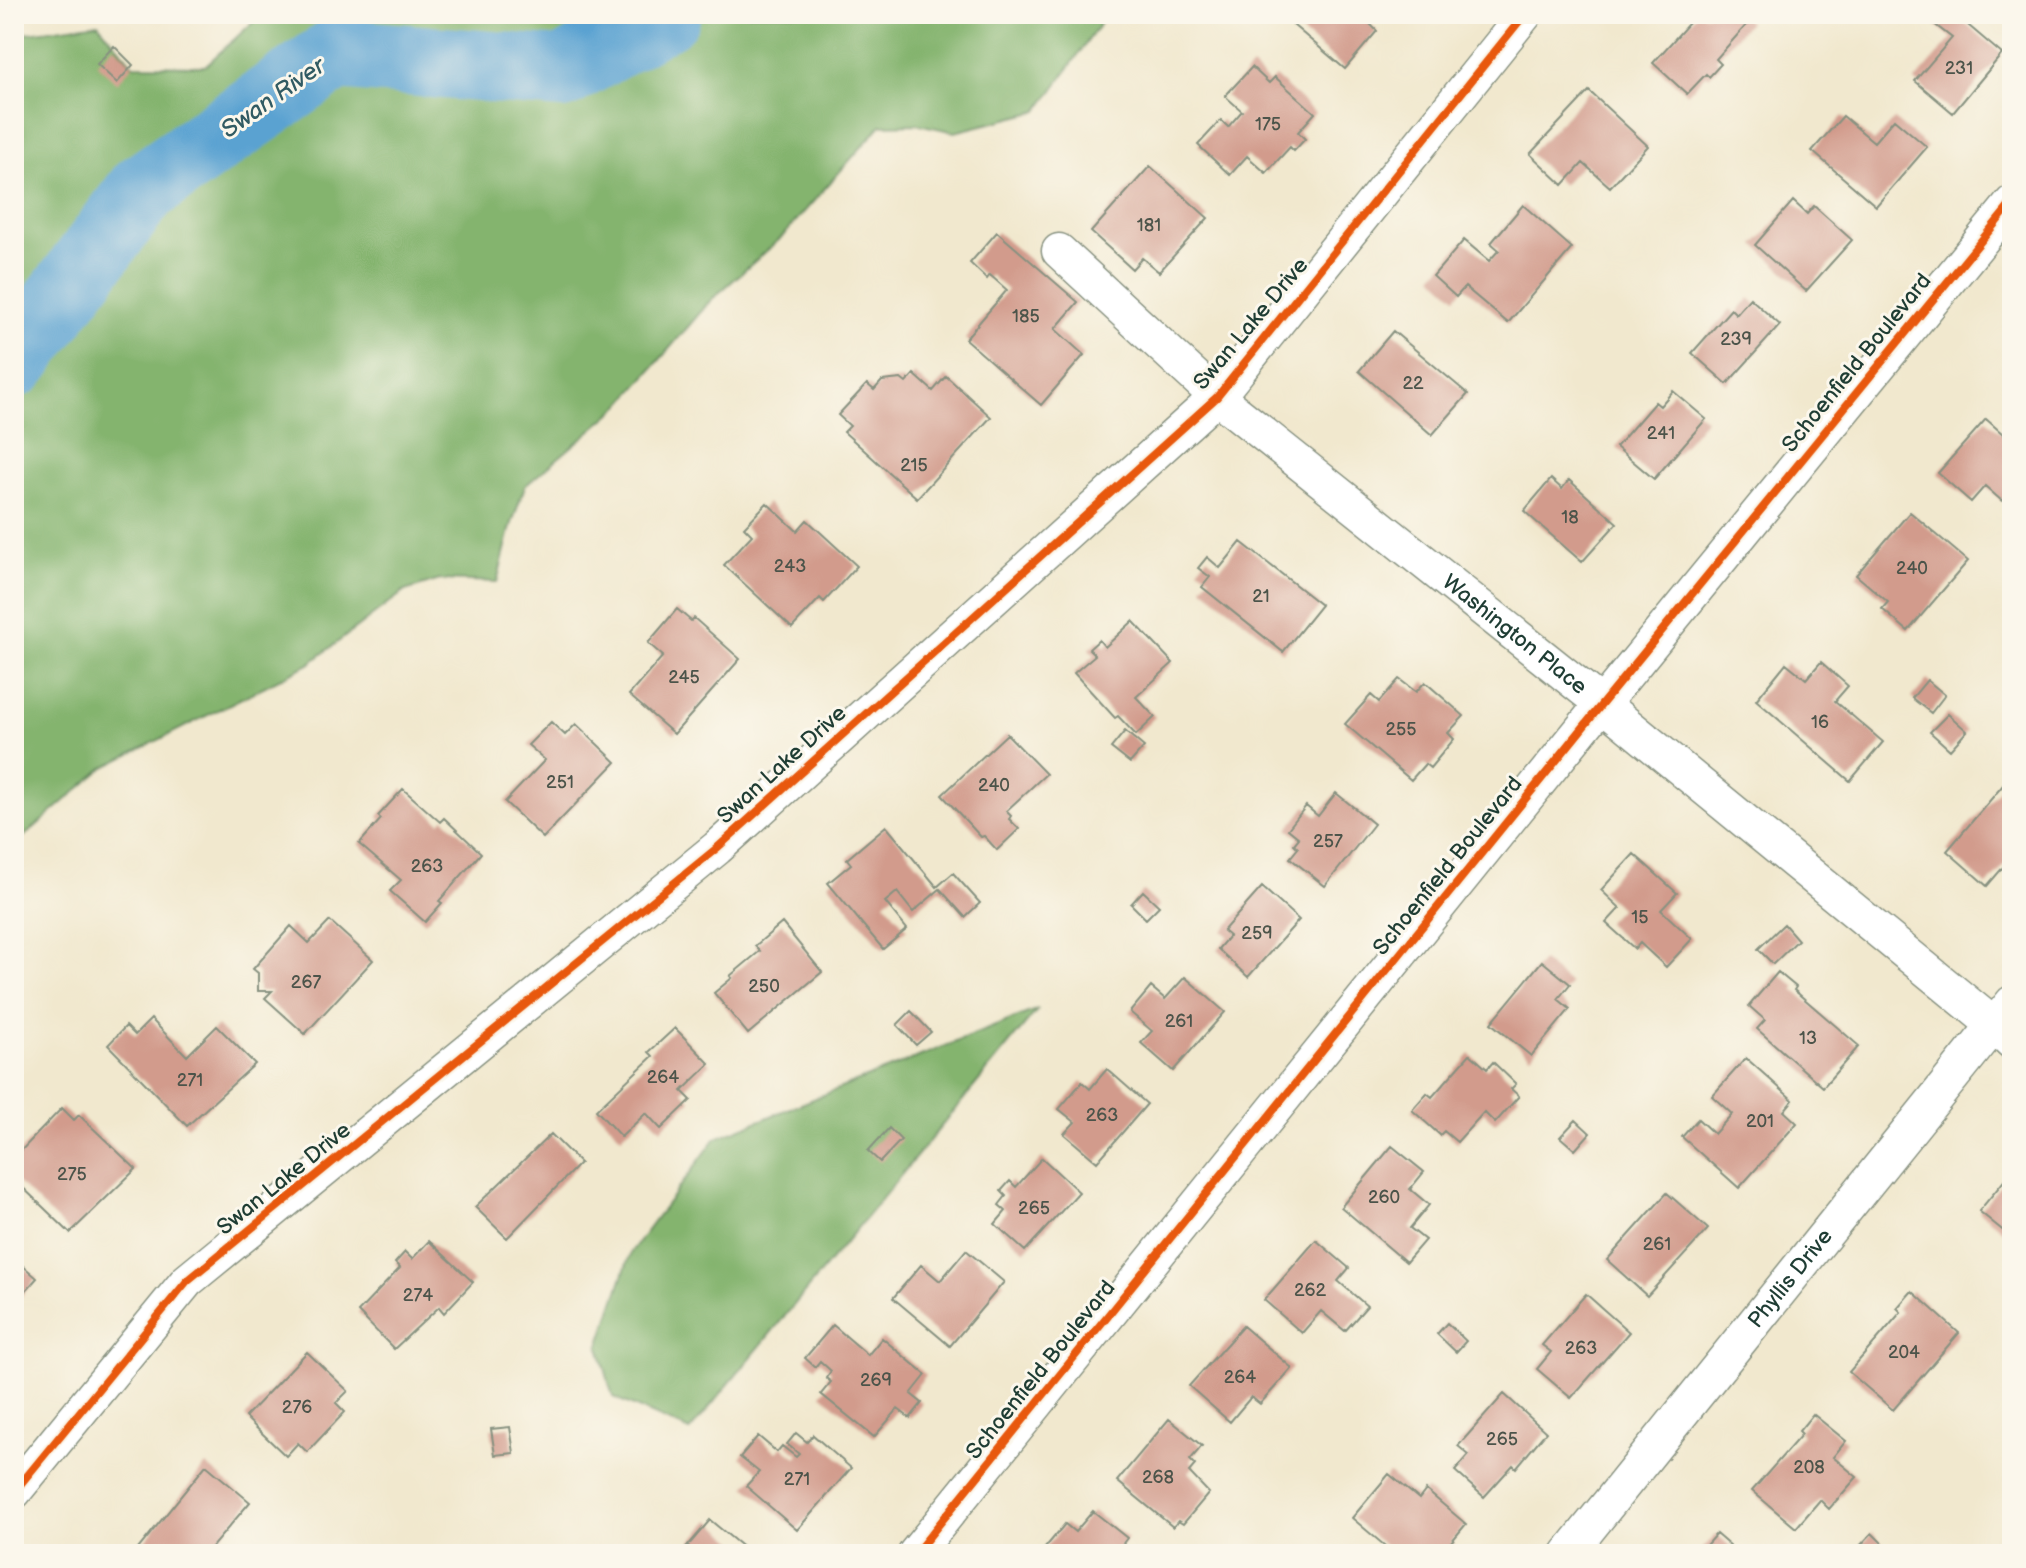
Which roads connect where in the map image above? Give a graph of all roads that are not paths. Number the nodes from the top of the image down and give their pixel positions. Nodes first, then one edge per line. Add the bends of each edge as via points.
1 (1525, 14) edge
2 (2012, 203) edge
3 (1059, 251) dead end
4 (1217, 397) junction
5 (1602, 704) junction
6 (2006, 1023) edge
7 (14, 1492) edge
8 (915, 1554) edge
9 (1568, 1554) edge

1 - 4 street, Swan Lake Drive
2 - 5 street, Schoenfield Boulevard
3 - 4 street, Washington Place
4 - 5 street, Washington Place
4 - 7 street, Swan Lake Drive via 717,848 187,1281
5 - 6 street, Washington Place
5 - 8 street, Schoenfield Boulevard
6 - 9 street, Phyllis Drive

